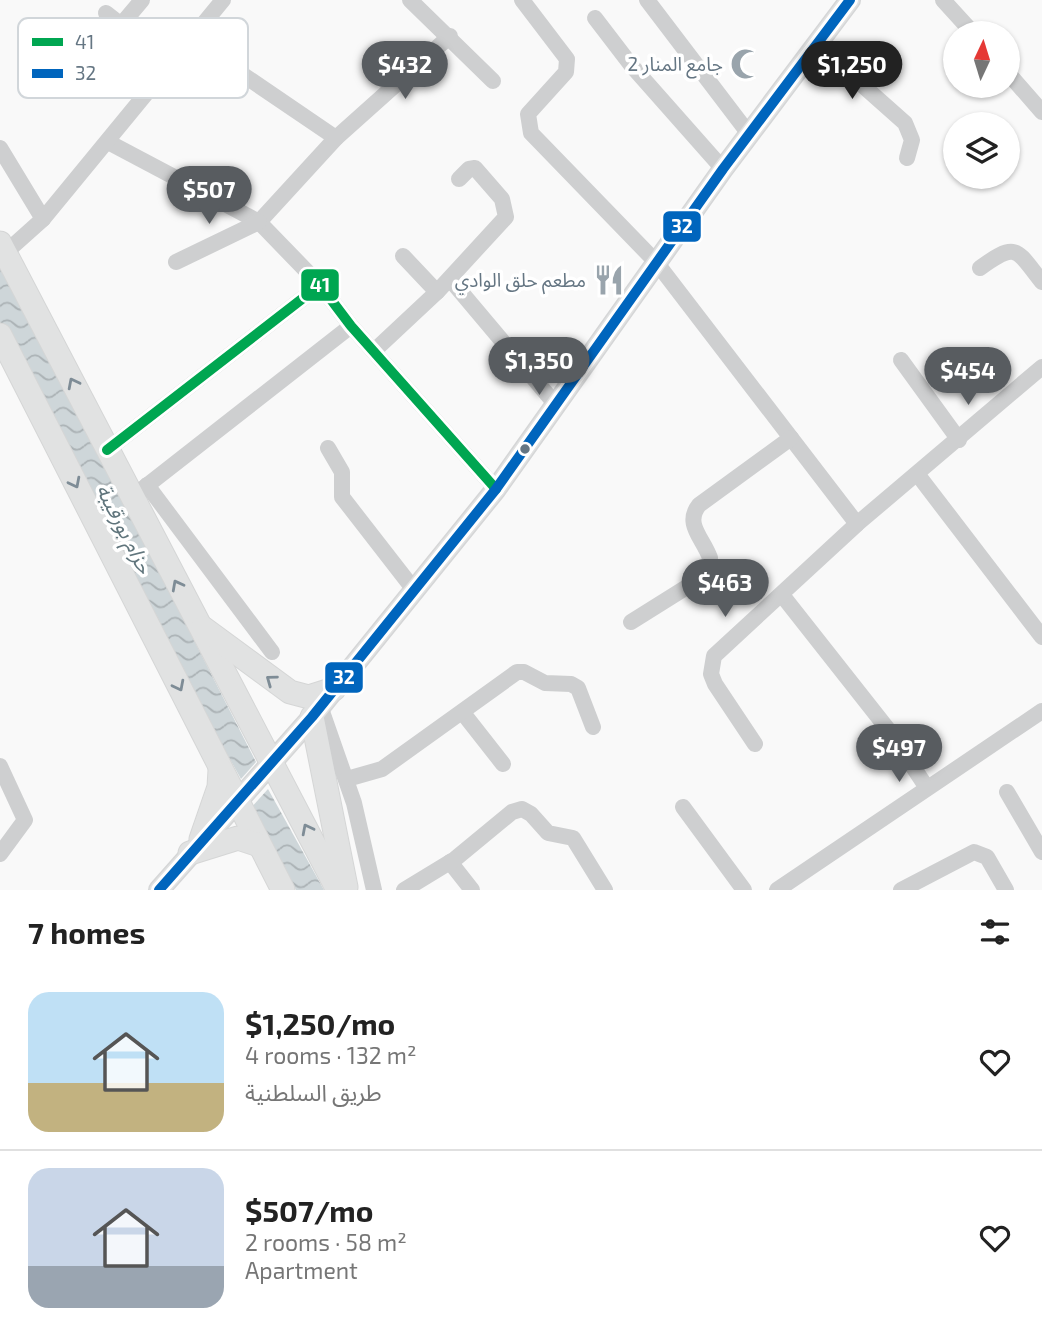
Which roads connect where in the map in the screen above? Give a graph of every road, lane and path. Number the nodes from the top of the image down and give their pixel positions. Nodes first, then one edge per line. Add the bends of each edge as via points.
1 (142, 0) edge
2 (223, 0) edge
3 (410, 0) edge
4 (522, 0) edge
5 (647, 0) edge
6 (850, 0) edge
7 (943, 0) edge
8 (106, 12) dead end
9 (113, 18) edge
10 (127, 18) edge
11 (207, 18) edge
12 (595, 18) dead end
13 (962, 21) edge
14 (450, 36) junction
15 (816, 44) junction
16 (248, 78) edge
17 (493, 81) dead end
18 (1020, 87) edge
19 (143, 98) edge
20 (1042, 112) edge
21 (749, 134) junction
22 (336, 138) junction
23 (108, 142) junction
24 (0, 148) edge
25 (907, 158) dead end
26 (723, 169) junction
27 (459, 180) dead end
28 (43, 219) junction
29 (258, 222) junction
30 (3, 248) edge
31 (403, 256) dead end
32 (176, 262) dead end
33 (656, 262) junction
34 (980, 268) dead end
35 (450, 279) junction
36 (1042, 282) edge
37 (320, 285) junction
38 (437, 292) junction
39 (351, 326) junction
40 (0, 335) edge
41 (375, 350) junction
42 (901, 360) dead end
43 (1042, 368) edge
44 (557, 406) junction
45 (791, 438) junction
46 (959, 440) junction
47 (328, 448) dead end
48 (107, 450) junction
49 (918, 475) junction
50 (496, 489) junction
51 (139, 492) junction
52 (857, 524) junction
53 (415, 591) junction
54 (782, 595) junction
55 (631, 622) dead end
56 (197, 623) junction
57 (1042, 637) edge
58 (272, 652) dead end
59 (322, 704) junction
60 (1042, 711) edge
61 (463, 713) junction
62 (593, 727) dead end
63 (755, 744) dead end
64 (271, 764) junction
65 (503, 764) dead end
66 (0, 766) edge
67 (220, 770) junction
68 (347, 779) junction
69 (927, 788) junction
70 (1007, 792) dead end
71 (236, 803) junction
72 (683, 807) dead end
73 (259, 845) junction
74 (195, 846) junction
75 (1042, 852) edge
76 (0, 854) edge
77 (450, 862) junction
78 (371, 888) edge
79 (159, 890) edge
80 (283, 890) edge
81 (338, 890) edge
82 (346, 890) edge
83 (404, 890) edge
84 (471, 890) edge
85 (605, 890) edge
86 (744, 890) edge
87 (777, 890) edge
88 (901, 890) edge
89 (1006, 890) edge

1 - 10 street
2 - 11 street
3 - 14 street
4 - 33 street via 567,59 566,72 528,114 531,132
5 - 21 street
6 - 15 main road
7 - 13 street
8 - 9 street
12 - 26 street
14 - 17 street
14 - 22 street
15 - 21 main road
15 - 25 street via 905,123 912,140
16 - 22 street
18 - 20 street
19 - 23 street
21 - 26 main road
22 - 29 street
23 - 28 street
23 - 29 street
24 - 28 street
26 - 33 main road
27 - 35 street via 475,168 507,210 506,217
28 - 30 street
29 - 32 street
29 - 37 street
48 -> 30 highway
31 - 38 street
33 - 44 main road
33 - 45 street
34 - 36 street via 1003,251 1011,251 1020,254
35 - 38 street
35 - 44 street
37 - 39 street
37 - 48 street
38 - 41 street
39 - 41 street
39 - 51 street
40 -> 67 highway
41 - 50 street
42 - 46 street
43 - 46 street
44 - 50 main road
45 - 52 street
45 - 55 street via 692,513 710,558 706,575
46 - 49 street
47 - 53 street via 342,472 342,497
48 - 51 highway
49 - 52 street
49 - 57 street
50 - 53 main road
56 -> 51 highway
51 - 58 street
52 - 54 street
53 - 59 main road
54 - 63 street via 720,648 711,666 715,684
54 - 69 street via 890,732
59 -> 56 highway via 290,692
56 - 64 highway
59 - 64 main road
59 - 68 street
59 - 82 highway
60 - 69 street
61 - 62 street via 517,672 524,672 545,683 578,688
61 - 65 street
61 - 68 street via 382,769
64 - 71 main road
81 -> 64 highway
66 - 76 street via 25,820
67 - 71 highway
67 - 74 highway via 219,787
68 - 78 street
69 - 87 street
70 - 75 street
71 - 73 highway
71 - 74 main road
72 - 86 street
73 - 74 highway via 238,838
73 - 80 highway
74 - 79 main road
77 - 83 street
77 - 84 street
77 - 85 street via 512,812 522,809 548,833 573,838
88 - 89 street via 974,852 987,857

